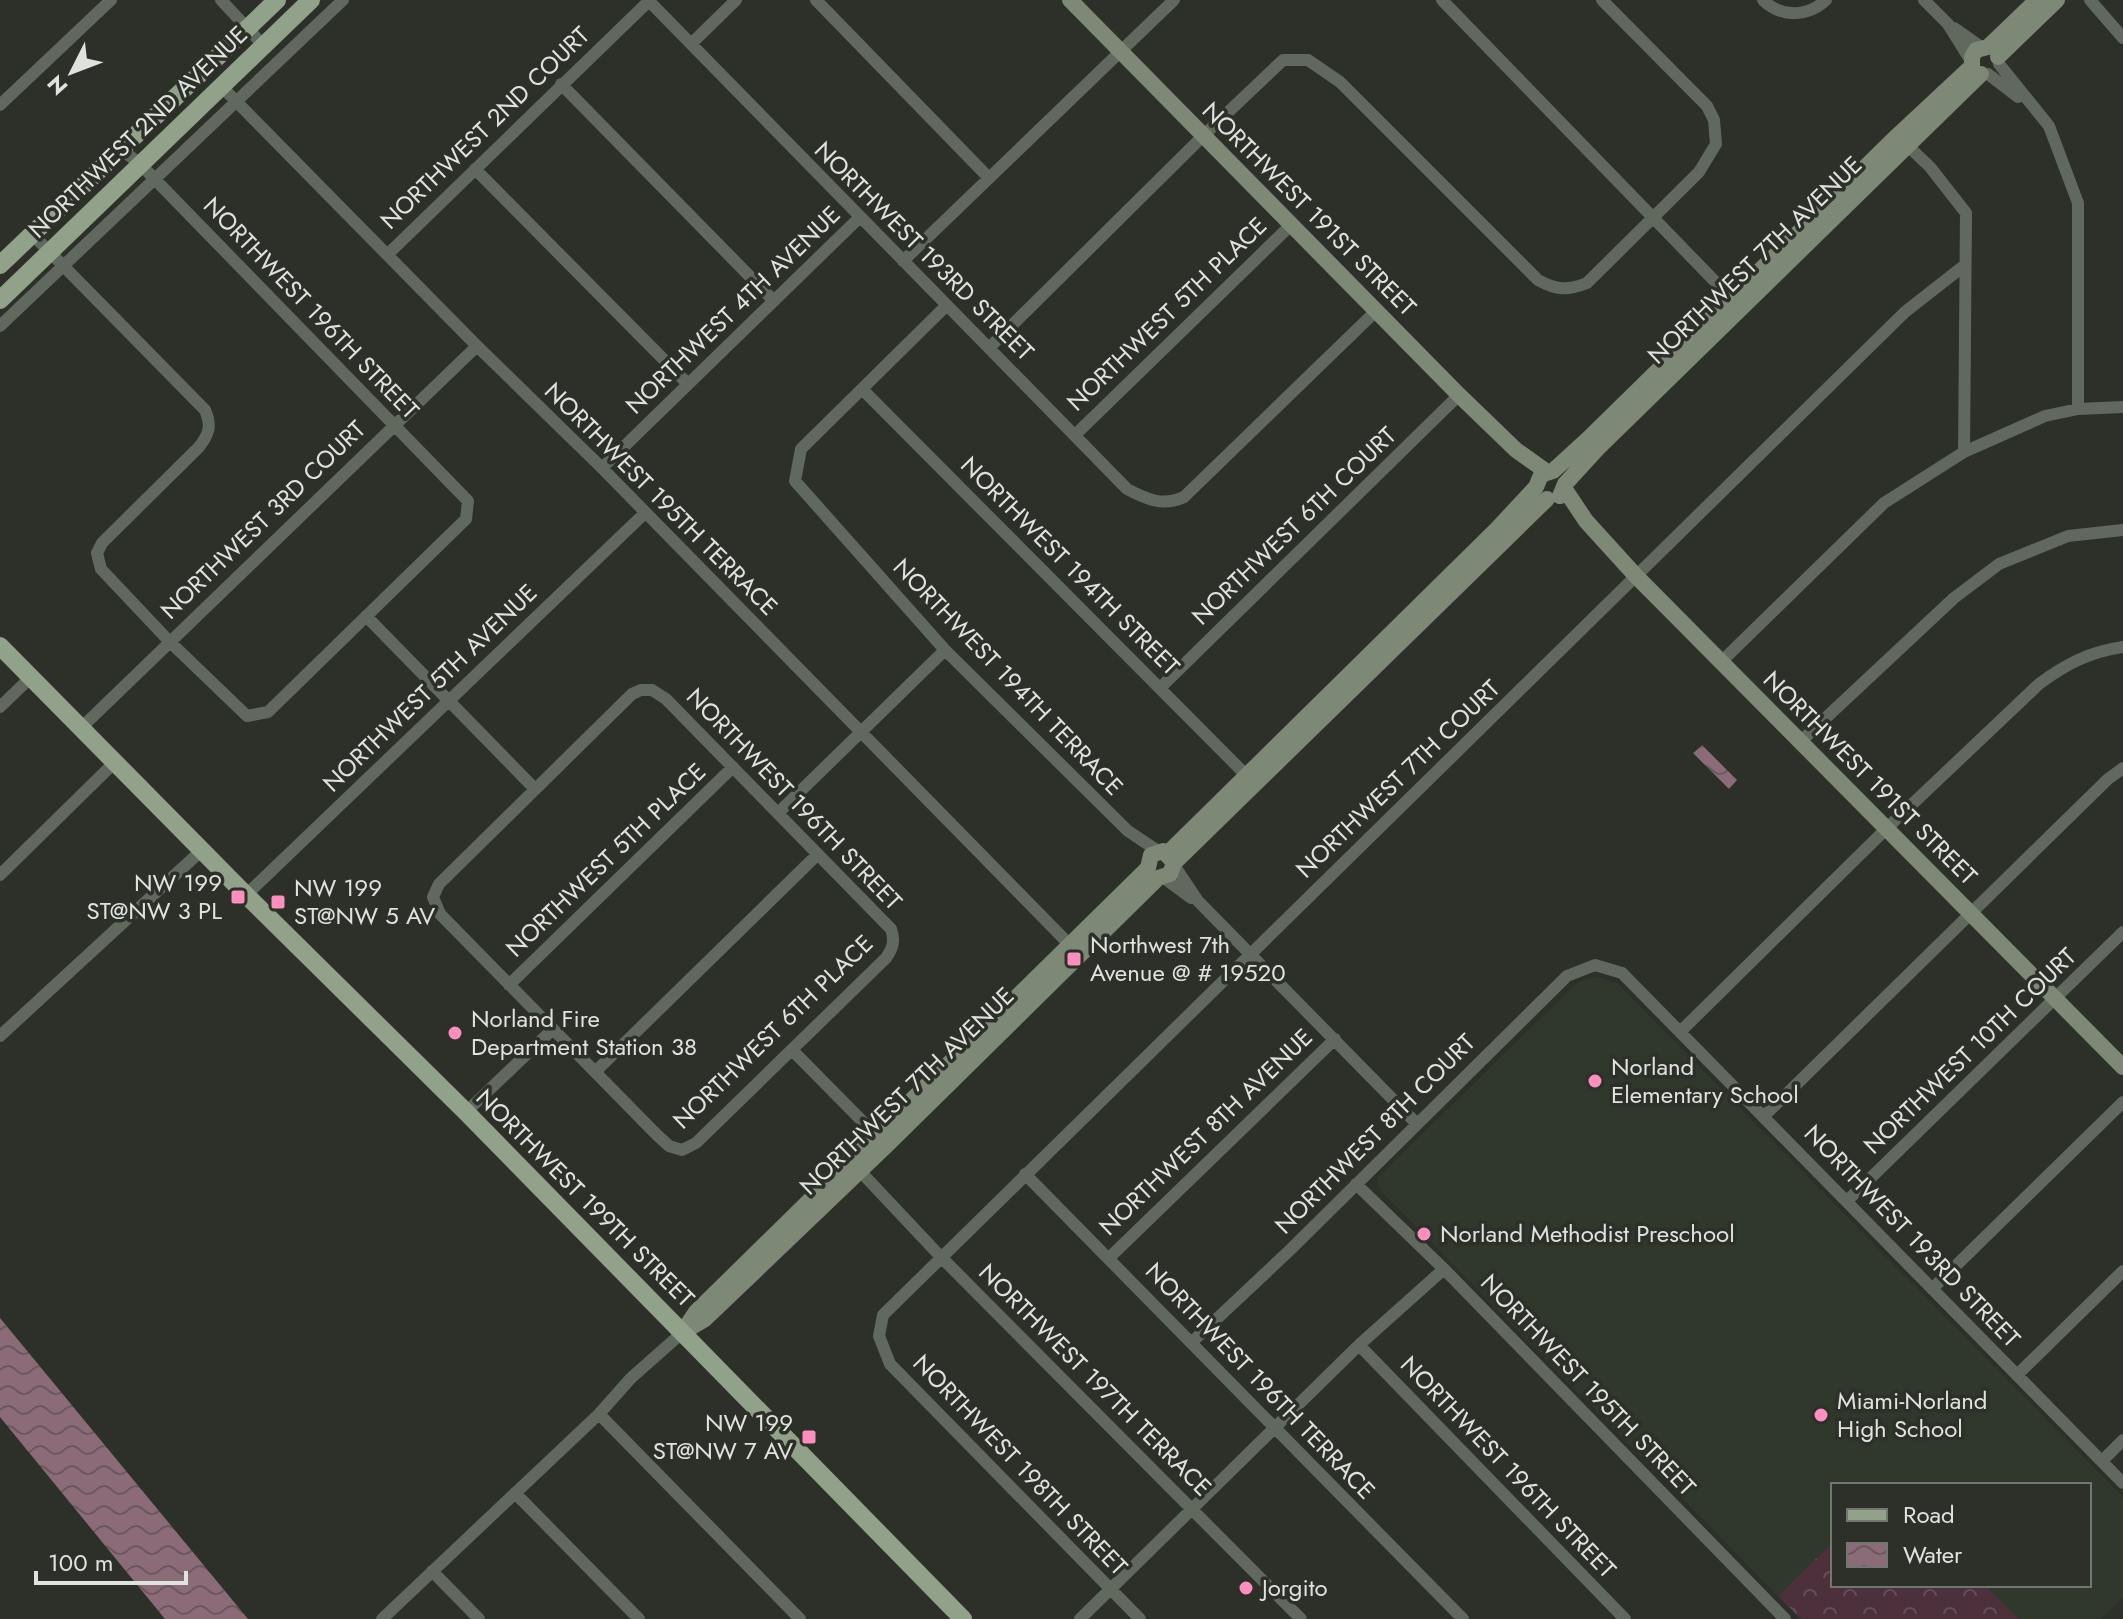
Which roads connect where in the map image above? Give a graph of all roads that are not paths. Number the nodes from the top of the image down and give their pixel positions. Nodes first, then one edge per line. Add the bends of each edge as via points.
1 (111, 0) edge
2 (221, 0) edge
3 (277, 0) edge
4 (311, 0) edge
5 (343, 0) edge
6 (648, 0) edge
7 (736, 0) edge
8 (816, 0) edge
9 (1070, 0) edge
10 (1174, 0) edge
11 (1442, 0) edge
12 (1602, 0) edge
13 (1826, 0) edge
14 (1924, 0) edge
15 (2037, 0) edge
16 (2057, 0) edge
17 (2090, 0) edge
18 (1767, 4) edge
19 (247, 29) junction
20 (2123, 38) edge
21 (691, 44) junction
22 (263, 45) junction
23 (1121, 52) junction
24 (1985, 61) junction
25 (561, 84) junction
26 (221, 86) junction
27 (236, 101) junction
28 (0, 105) edge
29 (1203, 136) junction
30 (1907, 145) junction
31 (121, 149) junction
32 (140, 164) junction
33 (475, 169) junction
34 (989, 178) junction
35 (155, 179) junction
36 (1653, 215) junction
37 (859, 218) junction
38 (1291, 225) junction
39 (32, 234) junction
40 (48, 252) junction
41 (388, 254) junction
42 (903, 261) junction
43 (0, 265) edge
44 (1965, 265) junction
45 (63, 267) junction
46 (1, 298) edge
47 (1731, 298) junction
48 (774, 301) junction
49 (947, 305) junction
50 (1376, 311) junction
51 (0, 326) edge
52 (477, 346) junction
53 (989, 348) junction
54 (688, 384) junction
55 (862, 389) junction
56 (1459, 395) junction
57 (2123, 407) edge
58 (2078, 409) junction
59 (394, 425) junction
60 (1075, 435) junction
61 (1964, 452) junction
62 (602, 468) junction
63 (1550, 485) junction
64 (645, 513) junction
65 (2123, 530) edge
66 (1636, 576) junction
67 (366, 616) junction
68 (169, 641) junction
69 (0, 646) edge
70 (2123, 647) edge
71 (945, 650) junction
72 (1721, 662) junction
73 (31, 677) junction
74 (1160, 688) junction
75 (448, 702) junction
76 (0, 707) edge
77 (81, 728) junction
78 (859, 732) junction
79 (1800, 742) junction
80 (115, 762) junction
81 (733, 767) junction
82 (2123, 768) edge
83 (1245, 774) junction
84 (535, 789) junction
85 (778, 813) junction
86 (1886, 829) junction
87 (202, 850) junction
88 (818, 854) junction
89 (1161, 865) junction
90 (0, 875) edge
91 (246, 895) junction
92 (1969, 913) junction
93 (2123, 932) edge
94 (1069, 944) junction
95 (893, 946) joint
96 (1251, 954) junction
97 (1595, 965) joint
98 (509, 985) junction
99 (2055, 997) junction
100 (553, 1029) junction
101 (1681, 1031) junction
102 (0, 1036) edge
103 (1335, 1039) junction
104 (792, 1050) junction
105 (2123, 1067) edge
106 (595, 1072) junction
107 (2123, 1102) edge
108 (466, 1112) junction
109 (1764, 1116) junction
110 (1417, 1123) junction
111 (876, 1135) junction
112 (860, 1171) junction
113 (1025, 1174) junction
114 (1356, 1184) junction
115 (1847, 1201) junction
116 (940, 1256) junction
117 (1109, 1258) junction
118 (1444, 1269) junction
119 (2123, 1271) edge
120 (1932, 1289) junction
121 (683, 1332) junction
122 (879, 1336) joint
123 (1191, 1343) junction
124 (1359, 1345) junction
125 (2017, 1375) junction
126 (599, 1414) junction
127 (1276, 1428) junction
128 (2123, 1440) edge
129 (2102, 1461) junction
130 (2123, 1483) edge
131 (515, 1493) junction
132 (1193, 1510) junction
133 (432, 1571) junction
134 (1111, 1589) junction
135 (1779, 1617) edge
136 (382, 1619) edge
137 (479, 1619) edge
138 (639, 1619) edge
139 (800, 1619) edge
140 (963, 1619) edge
141 (1080, 1619) edge
142 (1140, 1619) edge
143 (1301, 1619) edge
144 (1463, 1619) edge
145 (1625, 1619) edge

1 - 28 street
2 - 19 street
3 - 19 main road, NORTHWEST 2ND AVENUE
4 - 22 main road, NORTHWEST 2ND AVENUE
5 - 27 street
6 - 21 street, NORTHWEST 193RD STREET
6 - 25 street, NORTHWEST 2ND COURT
7 - 21 street
8 - 34 street
9 - 23 street, NORTHWEST 191ST STREET
10 - 23 street
11 - 36 street
12 - 36 street via 1707,106 1714,120 1716,144 1699,172
13 - 18 street via 1792,15
14 - 24 street
15 - 24 street, NORTHWEST 7TH AVENUE
16 - 24 street, NORTHWEST 7TH AVENUE
17 - 20 street
19 - 22 street
19 - 31 main road, NORTHWEST 2ND AVENUE
21 - 37 street, NORTHWEST 193RD STREET
22 - 26 main road, NORTHWEST 2ND AVENUE
23 - 29 street, NORTHWEST 191ST STREET
23 - 34 street
24 - 30 street, NORTHWEST 7TH AVENUE
24 - 47 street, NORTHWEST 7TH AVENUE
24 - 58 street via 2049,126 2078,203
25 - 33 street, NORTHWEST 2ND COURT
25 - 48 street
26 - 27 street, NORTHWEST 195TH TERRACE
26 - 32 main road, NORTHWEST 2ND AVENUE
27 - 35 street
27 - 41 street, NORTHWEST 195TH TERRACE
29 - 36 street via 1283,60 1308,60 1340,82 1538,280 1554,289 1587,283
29 - 38 street, NORTHWEST 191ST STREET
29 - 53 street
30 - 44 street via 1966,213
30 - 63 street, NORTHWEST 7TH AVENUE
31 - 32 street, NORTHWEST 196TH STREET
31 - 39 main road, NORTHWEST 2ND AVENUE
32 - 35 street, NORTHWEST 196TH STREET
32 - 40 main road, NORTHWEST 2ND AVENUE
33 - 41 street, NORTHWEST 2ND COURT
33 - 54 street
34 - 42 street
35 - 45 street
35 - 59 street, NORTHWEST 196TH STREET
36 - 47 street
37 - 42 street, NORTHWEST 193RD STREET
37 - 48 street, NORTHWEST 4TH AVENUE
38 - 50 street, NORTHWEST 191ST STREET
38 - 60 street, NORTHWEST 5TH PLACE
39 - 40 street
39 - 43 main road, NORTHWEST 2ND AVENUE
40 - 45 street
40 - 46 main road, NORTHWEST 2ND AVENUE
41 - 52 street, NORTHWEST 195TH TERRACE
42 - 49 street, NORTHWEST 193RD STREET
44 - 61 street
44 - 66 street, NORTHWEST 7TH COURT via 1905,312
45 - 51 street
45 - 68 street via 205,410 210,422 199,447 97,553 101,569
47 - 63 street, NORTHWEST 7TH AVENUE
48 - 54 street, NORTHWEST 4TH AVENUE
49 - 53 street, NORTHWEST 193RD STREET
49 - 55 street
50 - 56 street, NORTHWEST 191ST STREET
50 - 60 street, NORTHWEST 193RD STREET via 1174,502 1150,501 1127,489
52 - 59 street, NORTHWEST 3RD COURT
52 - 62 street, NORTHWEST 195TH TERRACE
53 - 60 street, NORTHWEST 193RD STREET
54 - 62 street, NORTHWEST 4TH AVENUE
55 - 71 street, NORTHWEST 194TH TERRACE via 801,449 795,481
55 - 74 street, NORTHWEST 194TH STREET
56 - 63 street, NORTHWEST 191ST STREET
56 - 74 street, NORTHWEST 6TH COURT
57 - 58 street
58 - 61 street via 2045,416
59 - 67 street, NORTHWEST 196TH STREET via 468,501 466,519
59 - 68 street, NORTHWEST 3RD COURT
61 - 72 street via 1884,503
62 - 64 street, NORTHWEST 195TH TERRACE
63 - 66 street, NORTHWEST 191ST STREET
63 - 83 street, NORTHWEST 7TH AVENUE via 1497,529
63 - 89 street, NORTHWEST 7TH AVENUE
64 - 75 street, NORTHWEST 5TH AVENUE
64 - 78 street, NORTHWEST 195TH TERRACE
65 - 79 street via 2068,536 1999,564 1954,598
66 - 72 street, NORTHWEST 191ST STREET
66 - 96 street, NORTHWEST 7TH COURT
67 - 68 street via 268,712 247,716
67 - 75 street
68 - 77 street, NORTHWEST 3RD COURT
69 - 73 main road, NORTHWEST 199TH STREET
70 - 86 street via 2094,652 2039,684
71 - 78 street
71 - 89 street, NORTHWEST 194TH TERRACE
72 - 79 street, NORTHWEST 191ST STREET
73 - 76 street
73 - 77 main road, NORTHWEST 199TH STREET
74 - 83 street, NORTHWEST 194TH STREET
75 - 84 street
75 - 91 street, NORTHWEST 5TH AVENUE
77 - 80 main road, NORTHWEST 199TH STREET
78 - 85 street
78 - 94 street, NORTHWEST 195TH TERRACE
79 - 86 street, NORTHWEST 191ST STREET
80 - 87 main road, NORTHWEST 199TH STREET
80 - 90 street
81 - 84 street, NORTHWEST 196TH STREET via 666,699 641,690
81 - 85 street, NORTHWEST 196TH STREET
81 - 98 street, NORTHWEST 5TH PLACE
82 - 92 street
83 - 89 street, NORTHWEST 7TH AVENUE
84 - 98 street via 439,884 433,897 440,914
85 - 88 street, NORTHWEST 196TH STREET
86 - 92 street, NORTHWEST 191ST STREET
86 - 101 street
87 - 91 main road, NORTHWEST 199TH STREET
87 - 102 street
88 - 95 street, NORTHWEST 196TH STREET via 891,929
88 - 106 street
89 - 94 street, NORTHWEST 7TH AVENUE
89 - 96 street, NORTHWEST 194TH TERRACE
89 - 112 street, NORTHWEST 7TH AVENUE
91 - 108 main road, NORTHWEST 199TH STREET
92 - 99 street, NORTHWEST 191ST STREET
92 - 109 street
93 - 99 street, NORTHWEST 10TH COURT
94 - 111 street, NORTHWEST 7TH AVENUE
95 - 104 street, NORTHWEST 6TH PLACE
96 - 103 street, NORTHWEST 194TH TERRACE
96 - 113 street, NORTHWEST 7TH COURT
97 - 101 street, NORTHWEST 193RD STREET via 1622,973
97 - 110 street, NORTHWEST 8TH COURT via 1567,976
98 - 100 street
99 - 105 street, NORTHWEST 191ST STREET
99 - 115 street, NORTHWEST 10TH COURT
100 - 106 street
100 - 108 street
101 - 109 street, NORTHWEST 193RD STREET
103 - 110 street, NORTHWEST 194TH TERRACE
103 - 117 street, NORTHWEST 8TH AVENUE
104 - 106 street, NORTHWEST 6TH PLACE via 696,1143 682,1150 662,1140
104 - 111 street
107 - 120 street
108 - 121 main road, NORTHWEST 199TH STREET
109 - 115 street, NORTHWEST 193RD STREET
110 - 114 street, NORTHWEST 8TH COURT
111 - 121 street, NORTHWEST 7TH AVENUE via 696,1312
112 - 116 street, NORTHWEST 197TH TERRACE
112 - 121 street, NORTHWEST 7TH AVENUE via 705,1319
113 - 116 street, NORTHWEST 7TH COURT
113 - 117 street, NORTHWEST 196TH TERRACE
114 - 118 street, NORTHWEST 195TH STREET
114 - 123 street, NORTHWEST 8TH COURT
115 - 120 street, NORTHWEST 193RD STREET
116 - 122 street, NORTHWEST 7TH COURT via 883,1315
116 - 132 street, NORTHWEST 197TH TERRACE
117 - 123 street, NORTHWEST 196TH TERRACE
118 - 124 street
118 - 135 street, NORTHWEST 195TH STREET
119 - 125 street
120 - 125 street, NORTHWEST 193RD STREET
121 - 126 street, NORTHWEST 7TH AVENUE
121 - 140 main road, NORTHWEST 199TH STREET
122 - 134 street, NORTHWEST 198TH STREET via 890,1364
123 - 127 street, NORTHWEST 196TH TERRACE
124 - 127 street
124 - 145 street, NORTHWEST 196TH STREET
125 - 129 street, NORTHWEST 193RD STREET
126 - 131 street, NORTHWEST 7TH AVENUE
126 - 139 street
127 - 132 street
127 - 144 street, NORTHWEST 196TH TERRACE
128 - 129 street
129 - 130 street, NORTHWEST 193RD STREET
131 - 133 street, NORTHWEST 7TH AVENUE
131 - 138 street
132 - 134 street
132 - 143 street, NORTHWEST 197TH TERRACE
133 - 136 street, NORTHWEST 7TH AVENUE
133 - 137 street
134 - 141 street
134 - 142 street, NORTHWEST 198TH STREET

